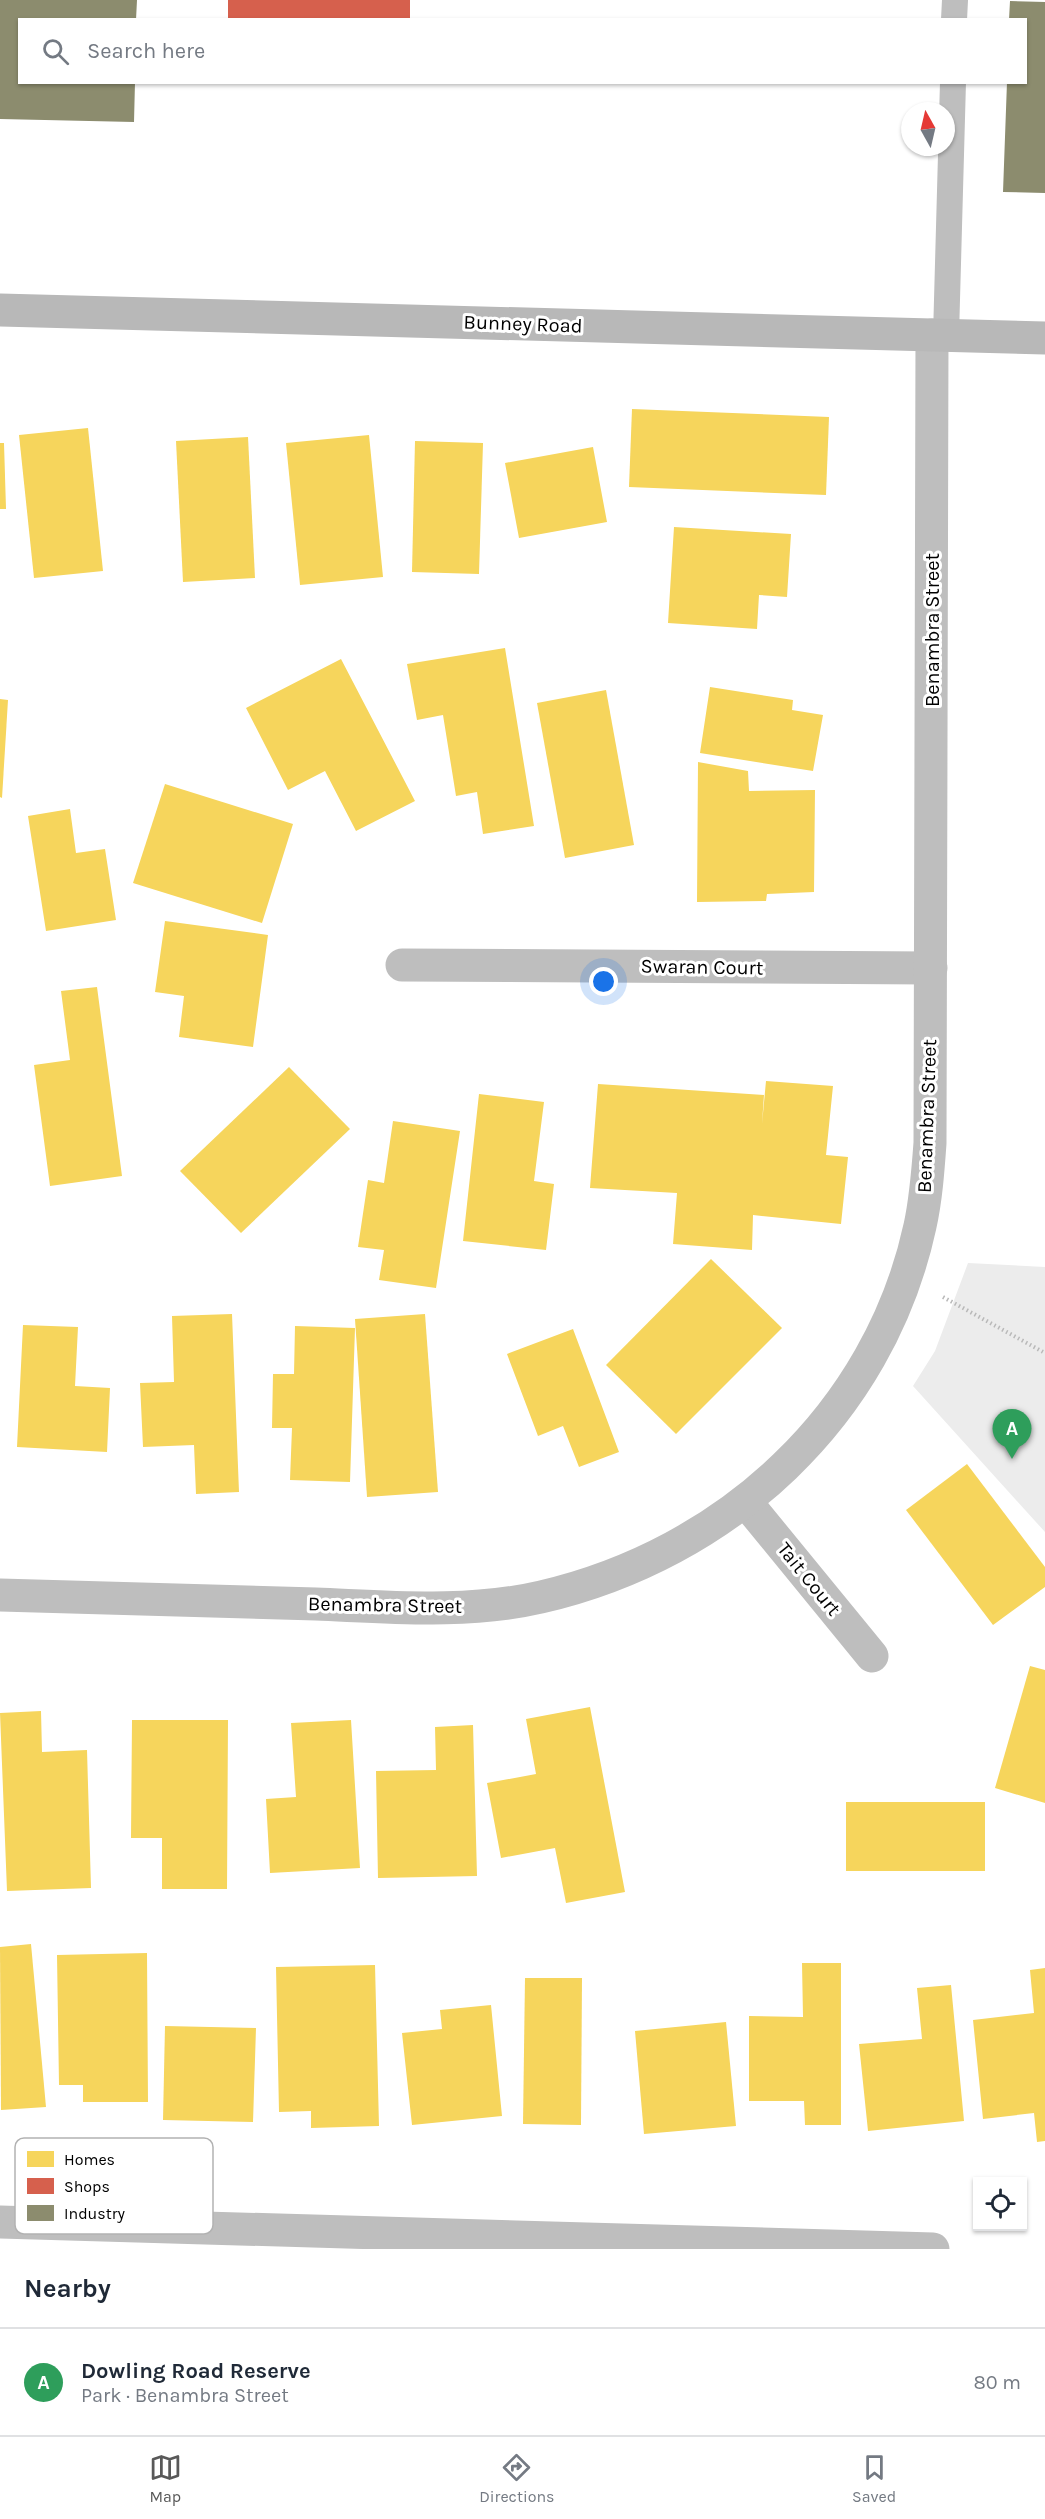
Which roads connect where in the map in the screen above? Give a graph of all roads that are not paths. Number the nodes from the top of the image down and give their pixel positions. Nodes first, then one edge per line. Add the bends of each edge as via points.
1 (955, 0) edge
2 (954, 18) edge
3 (953, 84) edge
4 (0, 310) edge
5 (939, 336) junction
6 (1045, 338) edge
7 (402, 965) dead end
8 (931, 968) junction
9 (746, 1502) junction
10 (0, 1595) edge
11 (872, 1656) dead end
12 (0, 2222) edge
13 (15, 2223) edge
14 (213, 2230) edge
15 (590, 2244) edge
16 (933, 2249) edge

1 - 2 lane
3 - 5 lane
4 - 5 street, Bunney Road
5 - 6 street, Bunney Road
5 - 8 street, Benambra Street
7 - 8 street, Swaran Court
8 - 9 street, Benambra Street via 927,1186 906,1276 889,1321 853,1388 803,1449
9 - 10 street, Benambra Street via 691,1539 620,1574 540,1598 454,1609
9 - 11 street, Tait Court
12 - 13 street
14 - 15 street
15 - 16 street

